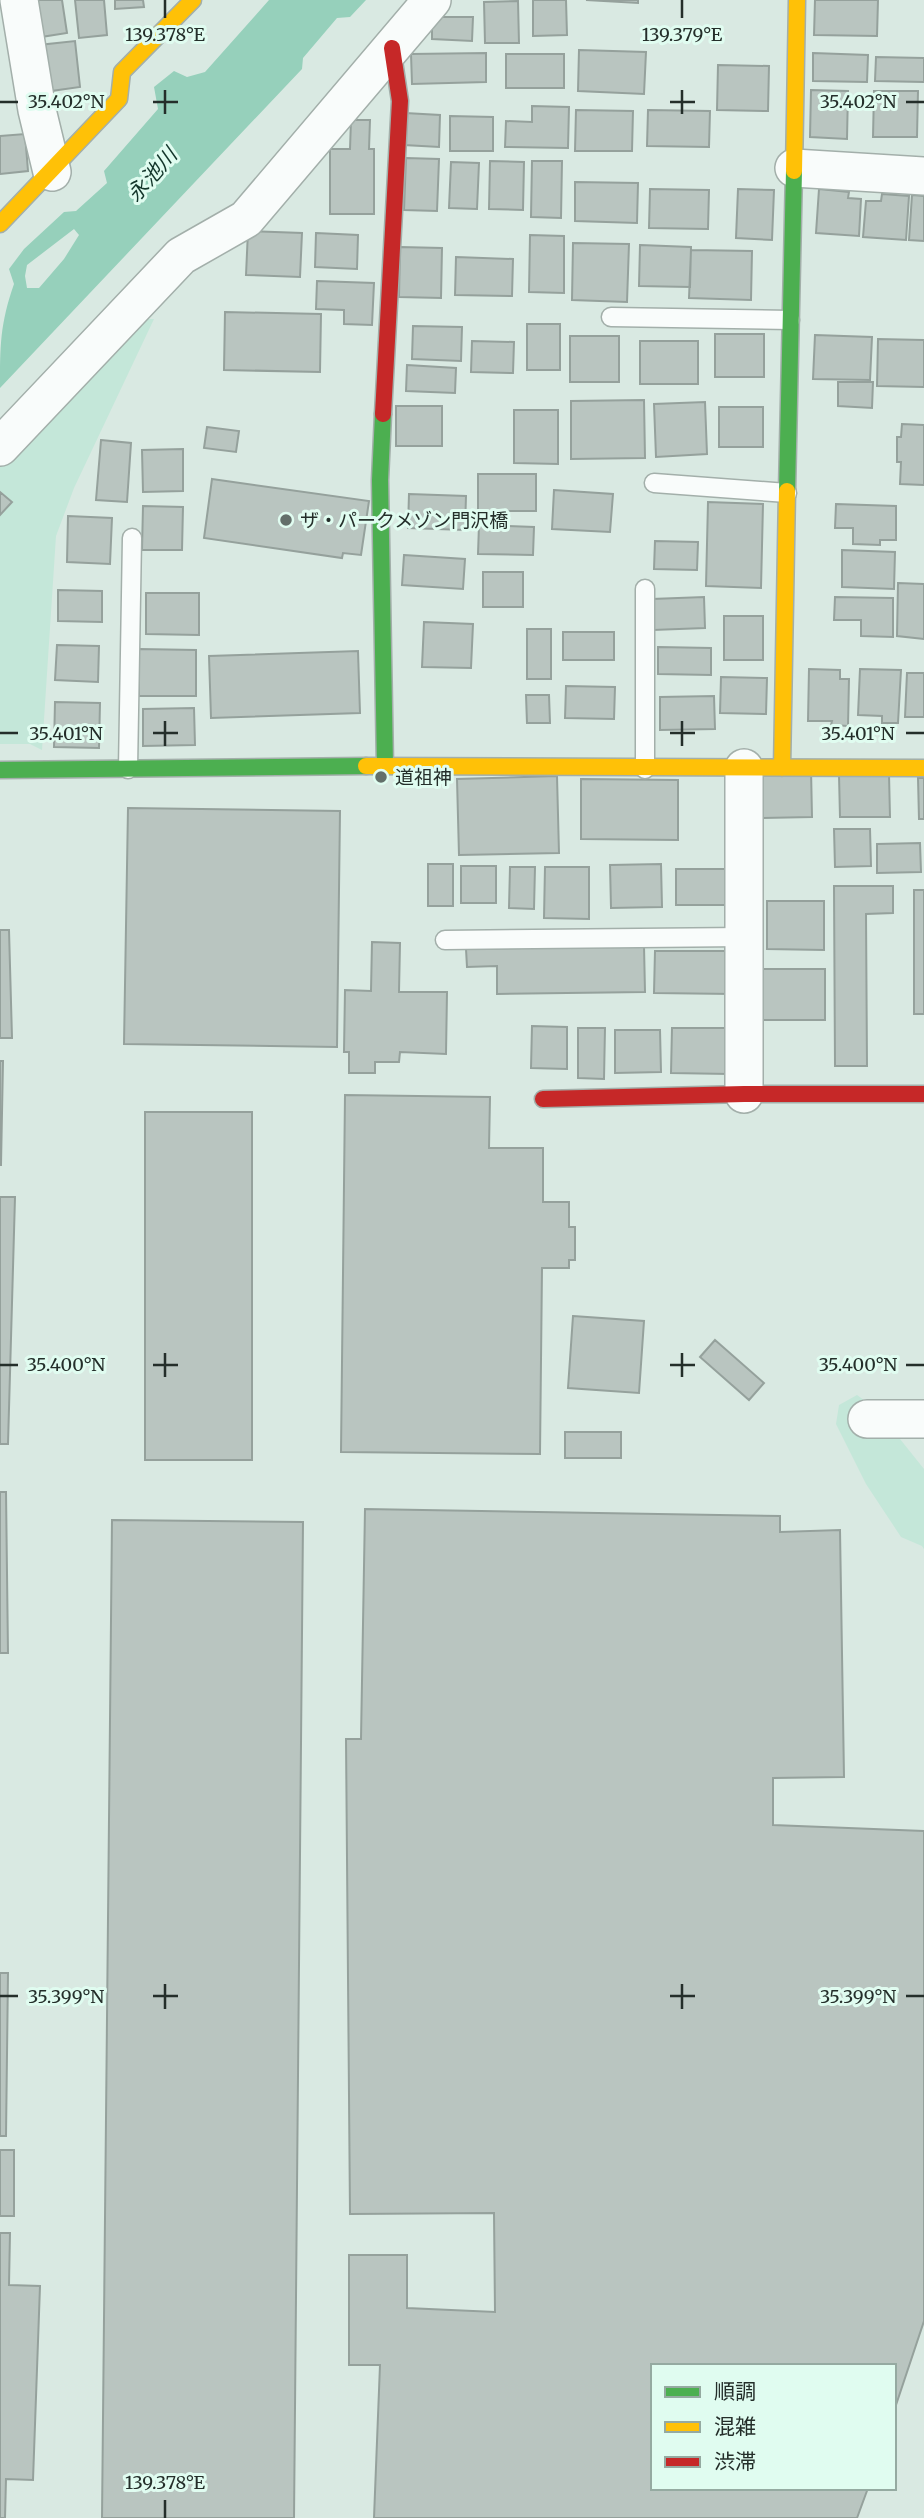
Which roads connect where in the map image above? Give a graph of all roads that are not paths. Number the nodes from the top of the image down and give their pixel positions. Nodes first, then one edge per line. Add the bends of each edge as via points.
1 (19, 0) edge
2 (193, 0) edge
3 (432, 0) edge
4 (797, 0) edge
5 (392, 48) junction
6 (793, 168) junction
7 (52, 172) junction
8 (924, 176) edge
9 (0, 224) edge
10 (611, 317) dead end
11 (790, 320) junction
12 (0, 447) edge
13 (654, 483) dead end
14 (787, 493) junction
15 (132, 538) dead end
16 (645, 589) dead end
17 (384, 766) junction
18 (744, 768) junction
19 (782, 768) junction
20 (924, 768) edge
21 (128, 769) junction
22 (645, 769) junction
23 (0, 770) edge
24 (744, 937) junction
25 (444, 940) dead end
26 (744, 1094) junction
27 (924, 1094) edge
28 (543, 1099) dead end
29 (867, 1419) dead end
30 (924, 1419) edge

1 - 7 street
2 - 7 street via 122,72 119,99
3 - 5 street
4 - 6 street
5 - 12 street via 246,219 181,256
5 - 17 street via 400,101 380,480
6 - 8 street
6 - 11 street
7 - 9 street
10 - 11 lane
11 - 14 street
13 - 14 lane
14 - 19 street
15 - 21 lane
16 - 22 lane
17 - 21 street
17 - 22 street
18 - 19 street
18 - 22 street
18 - 24 street
19 - 20 street
21 - 23 street
24 - 25 lane
24 - 26 street
26 - 27 street
26 - 28 street
29 - 30 street

